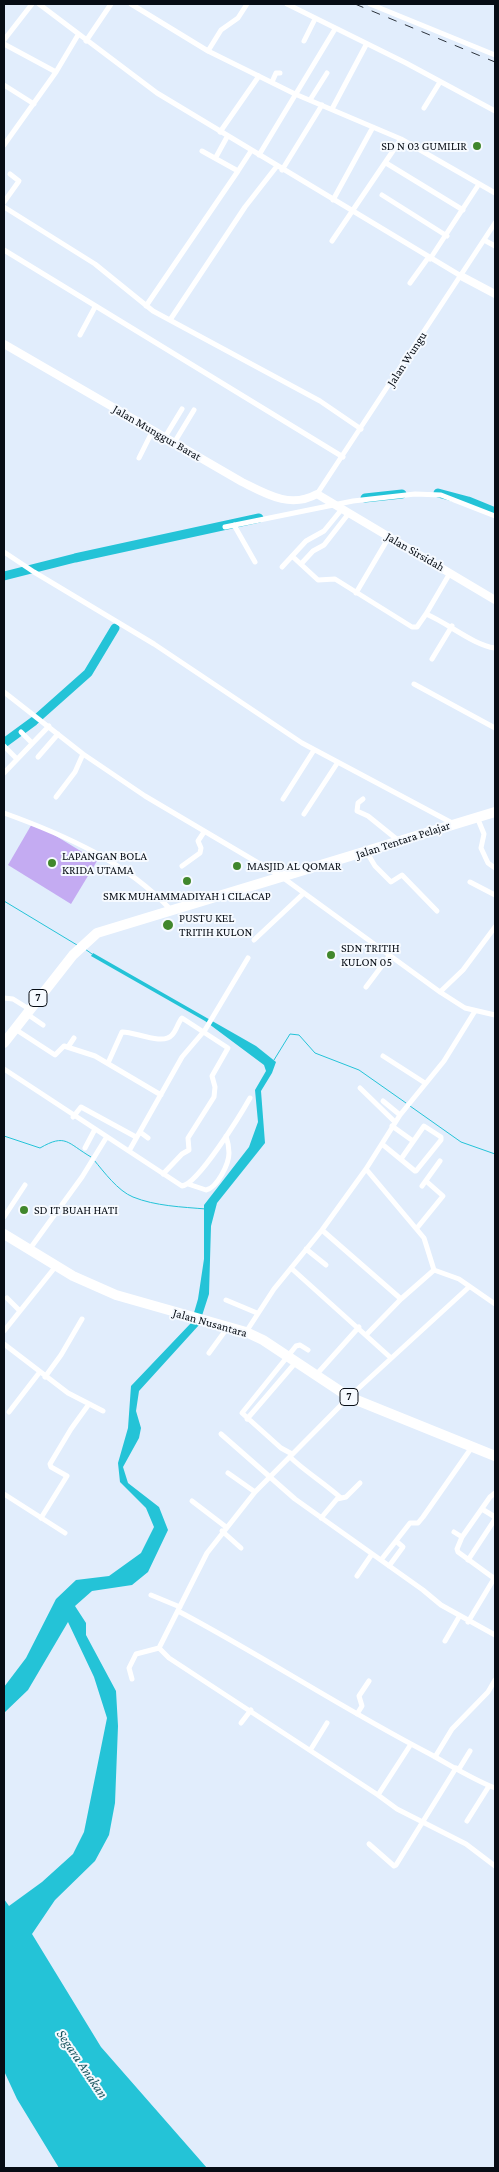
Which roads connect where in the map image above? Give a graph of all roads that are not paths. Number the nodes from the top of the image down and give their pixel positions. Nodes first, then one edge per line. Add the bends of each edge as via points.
1 (32, 4) edge
2 (39, 4) edge
3 (111, 4) edge
4 (130, 4) edge
5 (246, 4) edge
6 (287, 4) edge
7 (370, 4) edge
8 (138, 5) edge
9 (382, 6) edge
10 (315, 19) junction
11 (335, 29) junction
12 (78, 35) junction
13 (4, 40) edge
14 (86, 41) junction
15 (304, 42) dead end
16 (4, 44) edge
17 (366, 45) junction
18 (208, 51) junction
19 (495, 55) edge
20 (56, 72) junction
21 (280, 73) dead end
22 (327, 73) dead end
23 (259, 76) junction
24 (272, 82) junction
25 (440, 82) junction
26 (4, 85) edge
27 (295, 94) junction
28 (310, 100) junction
29 (34, 104) junction
30 (322, 105) junction
31 (424, 108) dead end
32 (332, 109) junction
33 (495, 111) edge
34 (373, 127) junction
35 (220, 132) junction
36 (6, 137) edge
37 (227, 137) junction
38 (401, 139) junction
39 (4, 145) edge
40 (202, 151) dead end
41 (251, 151) junction
42 (259, 156) junction
43 (216, 157) junction
44 (386, 163) junction
45 (277, 166) junction
46 (282, 170) junction
47 (238, 171) junction
48 (10, 174) dead end
49 (479, 184) junction
50 (495, 193) edge
51 (382, 195) dead end
52 (333, 200) junction
53 (4, 202) edge
54 (4, 206) edge
55 (463, 210) junction
56 (353, 212) junction
57 (495, 223) edge
58 (447, 236) junction
59 (484, 240) junction
60 (332, 241) dead end
61 (495, 246) edge
62 (4, 250) edge
63 (429, 258) junction
64 (461, 276) junction
65 (410, 283) dead end
66 (495, 294) edge
67 (146, 306) junction
68 (95, 307) junction
69 (170, 320) junction
70 (80, 335) dead end
71 (4, 344) edge
72 (182, 409) dead end
73 (194, 410) dead end
74 (361, 429) junction
75 (153, 430) junction
76 (165, 437) junction
77 (174, 443) junction
78 (343, 457) junction
79 (139, 458) dead end
80 (317, 494) junction
81 (340, 508) junction
82 (495, 516) edge
83 (234, 525) junction
84 (225, 527) dead end
85 (389, 537) junction
86 (4, 552) edge
87 (292, 556) junction
88 (255, 562) dead end
89 (301, 564) junction
90 (282, 567) dead end
91 (450, 573) junction
92 (356, 593) junction
93 (495, 600) edge
94 (426, 614) junction
95 (452, 626) junction
96 (495, 648) edge
97 (432, 659) dead end
98 (414, 684) dead end
99 (5, 695) edge
100 (48, 726) junction
101 (495, 728) edge
102 (21, 732) dead end
103 (58, 734) junction
104 (32, 743) junction
105 (4, 746) edge
106 (314, 750) junction
107 (83, 754) junction
108 (38, 757) dead end
109 (17, 759) junction
110 (338, 762) junction
111 (4, 773) edge
112 (56, 797) dead end
113 (283, 799) dead end
114 (363, 799) dead end
115 (495, 812) edge
116 (4, 813) edge
117 (304, 814) dead end
118 (477, 817) junction
119 (454, 824) junction
120 (204, 832) junction
121 (399, 841) junction
122 (366, 852) junction
123 (182, 866) dead end
124 (495, 868) edge
125 (282, 878) junction
126 (470, 882) dead end
127 (304, 893) junction
128 (495, 895) edge
129 (172, 910) junction
130 (437, 911) dead end
131 (495, 927) edge
132 (254, 940) dead end
133 (390, 955) junction
134 (248, 958) dead end
135 (366, 987) dead end
136 (440, 992) junction
137 (4, 998) edge
138 (27, 1011) junction
139 (475, 1011) junction
140 (495, 1015) edge
141 (43, 1025) dead end
142 (14, 1028) junction
143 (204, 1031) junction
144 (74, 1038) dead end
145 (4, 1043) edge
146 (68, 1047) junction
147 (383, 1056) dead end
148 (108, 1063) junction
149 (4, 1069) edge
150 (426, 1084) junction
151 (360, 1088) dead end
152 (161, 1095) junction
153 (250, 1098) dead end
154 (383, 1101) dead end
155 (400, 1114) junction
156 (73, 1116) junction
157 (394, 1124) junction
158 (94, 1131) junction
159 (140, 1132) junction
160 (226, 1136) junction
161 (106, 1138) junction
162 (136, 1138) junction
163 (148, 1138) dead end
164 (413, 1141) junction
165 (382, 1144) junction
166 (85, 1148) dead end
167 (129, 1151) junction
168 (401, 1159) junction
169 (440, 1161) dead end
170 (366, 1169) junction
171 (419, 1169) junction
172 (163, 1174) junction
173 (426, 1182) junction
174 (188, 1184) junction
175 (25, 1185) dead end
176 (4, 1217) edge
177 (416, 1228) junction
178 (322, 1230) junction
179 (4, 1234) edge
180 (306, 1249) junction
181 (29, 1250) junction
182 (326, 1265) dead end
183 (56, 1266) junction
184 (291, 1268) junction
185 (434, 1270) junction
186 (469, 1287) junction
187 (7, 1298) dead end
188 (401, 1299) junction
189 (226, 1300) dead end
190 (495, 1304) edge
191 (20, 1311) junction
192 (257, 1313) junction
193 (82, 1319) dead end
194 (228, 1327) junction
195 (359, 1328) junction
196 (4, 1332) edge
197 (246, 1332) junction
198 (367, 1334) junction
199 (4, 1344) edge
200 (308, 1350) dead end
201 (209, 1353) dead end
202 (391, 1358) junction
203 (292, 1360) junction
204 (40, 1373) junction
205 (316, 1376) junction
206 (46, 1377) junction
207 (349, 1397) junction
208 (89, 1404) junction
209 (104, 1411) dead end
210 (9, 1412) dead end
211 (221, 1434) dead end
212 (472, 1447) junction
213 (291, 1456) junction
214 (495, 1456) edge
215 (228, 1473) dead end
216 (268, 1478) junction
217 (360, 1483) dead end
218 (255, 1492) junction
219 (495, 1493) edge
220 (4, 1494) edge
221 (341, 1498) junction
222 (192, 1501) dead end
223 (482, 1509) junction
224 (41, 1518) junction
225 (321, 1518) junction
226 (495, 1518) edge
227 (224, 1529) junction
228 (454, 1532) dead end
229 (65, 1533) dead end
230 (462, 1537) junction
231 (396, 1541) junction
232 (241, 1548) dead end
233 (372, 1554) junction
234 (381, 1560) junction
235 (468, 1560) junction
236 (389, 1566) junction
237 (357, 1576) dead end
238 (495, 1578) edge
239 (151, 1595) dead end
240 (179, 1609) junction
241 (459, 1617) junction
242 (468, 1622) junction
243 (495, 1635) edge
244 (444, 1641) dead end
245 (159, 1648) junction
246 (132, 1679) dead end
247 (495, 1680) edge
248 (368, 1682) dead end
249 (251, 1710) junction
250 (357, 1714) junction
251 (241, 1723) dead end
252 (326, 1723) dead end
253 (410, 1744) junction
254 (311, 1750) junction
255 (470, 1752) dead end
256 (435, 1757) junction
257 (457, 1768) junction
258 (492, 1787) edge
259 (378, 1795) junction
260 (424, 1821) junction
261 (467, 1822) dead end
262 (369, 1844) dead end
263 (495, 1866) edge

1 - 13 street
2 - 12 street
3 - 14 street
4 - 8 street
5 - 18 street via 238,18 221,30
6 - 10 street
7 - 9 street
8 - 18 street via 186,40
9 - 19 street
10 - 11 street
10 - 15 street
11 - 17 street
11 - 27 street
12 - 14 street
12 - 20 street
14 - 35 street via 157,93
16 - 20 street
17 - 25 street
17 - 32 street
18 - 23 street
20 - 29 street
21 - 24 street via 276,73
22 - 28 street
23 - 24 street
23 - 35 street
24 - 27 street
25 - 31 street
25 - 33 street
26 - 29 street
27 - 28 street
27 - 42 street
28 - 30 street
29 - 36 street
30 - 32 street
30 - 46 street
32 - 34 street
34 - 38 street
34 - 52 street
35 - 37 street
36 - 39 street
37 - 41 street
37 - 43 street
38 - 44 street
38 - 49 street
40 - 43 street
41 - 42 street
41 - 47 street
42 - 45 street
43 - 47 street
44 - 55 street
44 - 56 street
45 - 46 street
45 - 69 street via 245,207
46 - 52 street
47 - 67 street
48 - 53 street via 19,180
49 - 50 street
49 - 55 street
51 - 58 street
52 - 56 street
54 - 67 street via 94,264
55 - 58 street
56 - 60 street
56 - 63 street
57 - 59 street, Jalan Wungu
58 - 63 street
59 - 61 street
59 - 64 street, Jalan Wungu
62 - 68 street
63 - 64 street
63 - 65 street
64 - 66 street
64 - 74 street, Jalan Wungu
67 - 69 street
68 - 70 street
68 - 78 street
69 - 74 street via 320,401
71 - 75 street, Jalan Munggur Barat
72 - 76 street
73 - 77 street
74 - 78 street, Jalan Wungu
75 - 76 street, Jalan Munggur Barat
75 - 79 street
76 - 77 street, Jalan Munggur Barat
77 - 80 street, Jalan Munggur Barat via 275,498 292,501
78 - 80 street, Jalan Wungu
80 - 81 street, Jalan Sirsidah
81 - 82 street via 381,498 436,495
81 - 83 street
81 - 85 street, Jalan Sirsidah
81 - 87 street via 324,531 308,539
81 - 89 street via 324,545
83 - 84 street
83 - 88 street
85 - 91 street, Jalan Sirsidah
85 - 92 street
86 - 106 street via 154,644
87 - 89 street
87 - 90 street
89 - 92 street via 318,580 334,578
91 - 93 street, Jalan Sirsidah
91 - 94 street
92 - 94 street via 412,627 417,627
94 - 95 street
95 - 96 street via 484,646
95 - 97 street
98 - 101 street
99 - 100 street
100 - 103 street
100 - 104 street
102 - 104 street
103 - 107 street
103 - 108 street
104 - 109 street
105 - 109 street
106 - 110 street
106 - 113 street
107 - 112 street via 75,772
107 - 120 street
109 - 111 street
110 - 117 street
110 - 119 street
114 - 121 street via 357,810
115 - 118 highway, Jalan Tentara Pelajar / 7
116 - 129 street via 103,856 153,891
118 - 119 highway, Jalan Tentara Pelajar / 7
118 - 124 street via 484,834 481,848 488,863
119 - 121 highway, Jalan Tentara Pelajar / 7
120 - 123 street via 198,840 200,853
120 - 125 street
121 - 122 highway, Jalan Tentara Pelajar / 7
122 - 125 highway, Jalan Tentara Pelajar / 7
122 - 130 street via 391,882 402,875
125 - 127 street
125 - 129 highway, Jalan Tentara Pelajar / 7
126 - 128 street
127 - 132 street
127 - 133 street
129 - 138 highway, Jalan Tentara Pelajar / 7 via 106,929 85,942
131 - 136 street via 463,970
133 - 135 street
133 - 136 street
134 - 143 street
136 - 139 street
137 - 138 street via 13,998
138 - 141 street
138 - 142 highway, 7
139 - 140 street
139 - 150 street
142 - 145 highway, 7
142 - 146 street via 55,1055 62,1047
143 - 148 street via 182,1018 168,1038 141,1037 122,1032
143 - 152 street via 185,1052
143 - 172 street via 229,1050 212,1076 214,1097 188,1138 189,1150
144 - 146 street
146 - 148 street
147 - 150 street
148 - 152 street
149 - 156 street
150 - 155 street
151 - 157 street
152 - 159 street
153 - 160 street
154 - 155 street
155 - 157 street
156 - 158 street
156 - 162 street via 81,1107
157 - 164 street
157 - 165 street
158 - 161 street
158 - 166 street
159 - 162 street
159 - 163 street
160 - 174 street
160 - 174 street via 230,1151 228,1161 212,1188 206,1190
161 - 167 street
161 - 181 street via 92,1163
162 - 167 street
164 - 168 street
164 - 171 street via 425,1126 442,1139
165 - 168 street
165 - 170 street
167 - 172 street
168 - 171 street via 415,1171
169 - 173 street
170 - 177 street
170 - 178 street
171 - 173 street
172 - 174 street via 182,1186
173 - 177 street via 443,1196
175 - 176 street
177 - 185 street via 427,1245
178 - 180 street
178 - 188 street
179 - 181 highway, Jalan Nusantara / 7
180 - 182 street
180 - 184 street
181 - 183 highway, Jalan Nusantara / 7
183 - 191 street
183 - 194 highway, Jalan Nusantara / 7 via 116,1295
184 - 192 street
184 - 195 street
185 - 186 street via 460,1279
185 - 188 street
186 - 190 street
186 - 202 street
187 - 191 street
188 - 198 street
189 - 192 street
191 - 196 street
192 - 197 street
193 - 206 street
194 - 197 highway, Jalan Nusantara / 7
194 - 201 street
195 - 198 street
195 - 205 street
197 - 203 highway, Jalan Nusantara / 7
198 - 202 street
199 - 204 street
200 - 203 street via 297,1345
202 - 207 street
203 - 205 highway, Jalan Nusantara / 7
203 - 213 street via 247,1419
204 - 206 street
204 - 210 street
205 - 207 highway, Jalan Nusantara / 7
206 - 208 street
207 - 212 highway, Jalan Nusantara / 7
207 - 213 street
208 - 209 street
208 - 224 street via 50,1464 67,1476
211 - 216 street
212 - 214 highway, Jalan Nusantara / 7
212 - 231 street via 423,1517 418,1523 411,1522
213 - 216 street
213 - 221 street via 312,1477
215 - 218 street
216 - 218 street
216 - 225 street
217 - 221 street
218 - 227 street
219 - 223 street
220 - 224 street
221 - 225 street
222 - 227 street
223 - 226 street
223 - 230 street
224 - 229 street
225 - 233 street
226 - 235 street
227 - 232 street
227 - 240 street via 207,1553
228 - 230 street
230 - 235 street via 457,1551
231 - 234 street
231 - 236 street via 403,1547
233 - 234 street
233 - 237 street
234 - 236 street
235 - 238 street
236 - 241 street
238 - 242 street
239 - 240 street
240 - 245 street
240 - 250 street
241 - 242 street
241 - 244 street
242 - 243 street
245 - 246 street via 136,1654 129,1668
245 - 249 street via 169,1658
247 - 256 street via 488,1692 452,1729
248 - 250 street via 359,1696 362,1706
249 - 251 street
249 - 254 street
250 - 253 street
252 - 254 street
253 - 256 street
253 - 259 street
254 - 259 street
255 - 257 street
256 - 257 street
257 - 258 street
257 - 260 street
258 - 261 street
259 - 260 street via 397,1809
260 - 262 street via 395,1866
260 - 263 street via 466,1844

